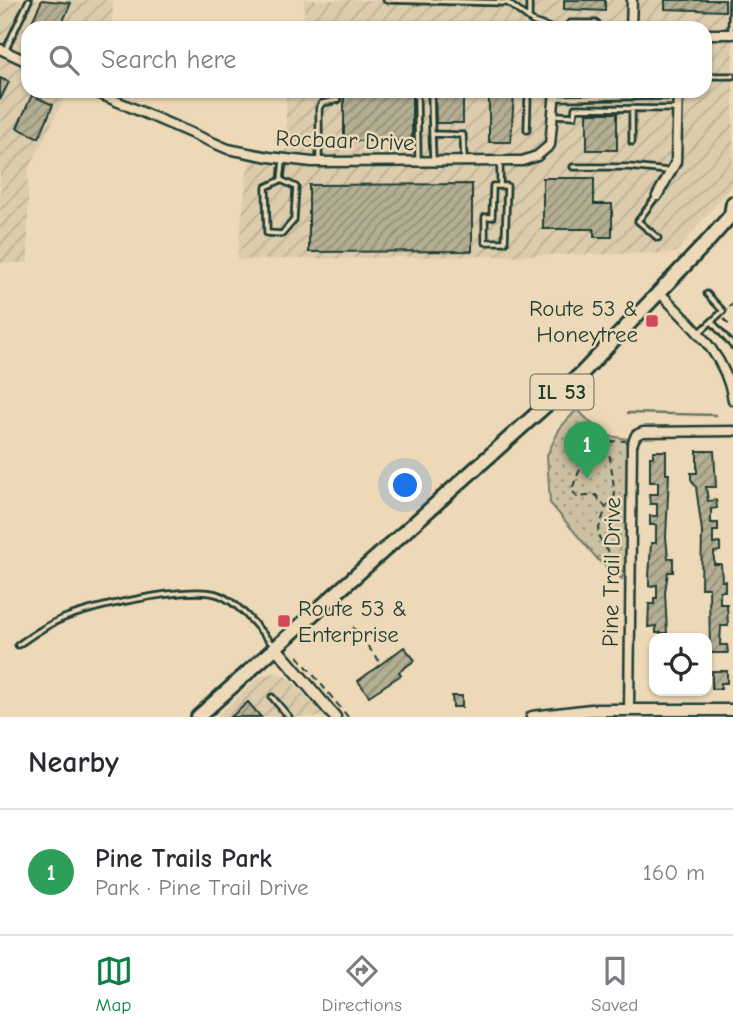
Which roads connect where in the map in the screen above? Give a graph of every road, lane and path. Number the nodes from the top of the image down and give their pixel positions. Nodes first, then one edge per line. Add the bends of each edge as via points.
1 (29, 0) edge
2 (386, 0) edge
3 (529, 0) edge
4 (632, 0) edge
5 (732, 0) edge
6 (528, 18) junction
7 (535, 21) edge
8 (632, 21) edge
9 (712, 34) edge
10 (732, 34) edge
11 (2, 50) edge
12 (21, 59) edge
13 (712, 76) edge
14 (733, 76) edge
15 (109, 98) edge
16 (417, 98) edge
17 (431, 98) edge
18 (528, 98) edge
19 (554, 98) edge
20 (678, 98) edge
21 (338, 100) dead end
22 (632, 109) junction
23 (679, 109) junction
24 (554, 116) junction
25 (527, 130) dead end
26 (432, 134) junction
27 (632, 142) dead end
28 (283, 159) junction
29 (418, 161) junction
30 (433, 161) junction
31 (464, 161) junction
32 (500, 161) junction
33 (319, 162) junction
34 (573, 167) dead end
35 (671, 172) junction
36 (281, 180) junction
37 (500, 186) junction
38 (657, 196) joint
39 (732, 211) edge
40 (658, 238) dead end
41 (660, 293) junction
42 (707, 294) dead end
43 (733, 304) edge
44 (729, 307) dead end
45 (712, 322) junction
46 (699, 333) junction
47 (733, 346) edge
48 (731, 379) edge
49 (733, 400) edge
50 (733, 431) edge
51 (628, 441) dead end
52 (602, 445) junction
53 (606, 508) junction
54 (624, 575) dead end
55 (353, 627) dead end
56 (18, 645) dead end
57 (276, 648) junction
58 (298, 656) dead end
59 (380, 662) dead end
60 (272, 697) dead end
61 (629, 710) junction
62 (733, 710) edge
63 (198, 717) edge
64 (289, 717) edge
65 (335, 717) edge
66 (348, 717) edge
67 (532, 717) edge

1 - 11 lane
2 - 6 lane via 509,3
3 - 6 lane
4 - 8 street
5 - 10 lane
6 - 7 lane
9 - 10 street
11 - 12 street
13 - 14 lane
15 - 28 street, Rocbaar Drive via 228,149
16 - 29 lane
17 - 26 lane
18 - 25 lane
19 - 24 street, Rocbaar Drive
20 - 23 street
21 - 33 lane via 319,108
22 - 23 lane
22 - 24 lane via 575,108 574,116
22 - 27 lane
23 - 35 street via 676,162
24 - 32 street, Rocbaar Drive via 550,145 537,156
26 - 30 lane
26 - 31 lane via 463,135
28 - 33 street, Rocbaar Drive
28 - 36 lane
29 - 30 street, Rocbaar Drive
29 - 33 street, Rocbaar Drive
30 - 31 street, Rocbaar Drive
31 - 32 street, Rocbaar Drive
32 - 37 lane
34 - 35 lane
35 - 38 street
36 - 36 lane via 266,187 267,233 282,234 294,219 296,187
37 - 37 lane via 507,186 505,242 485,242 485,217 492,217 493,186
38 - 40 lane via 638,221
39 - 41 main road, IL 53
41 - 46 street
41 - 57 main road, IL 53 via 549,404
42 - 45 lane via 723,311
43 - 44 path
45 - 46 lane
45 - 47 lane
46 - 48 street
48 - 49 street
50 - 61 street, Pine Trail Drive via 643,432 632,445
51 - 52 path
52 - 53 path via 610,457 615,495
52 - 53 path via 588,454 572,490 577,497 596,495
53 - 54 path via 597,534
55 - 59 path
56 - 57 lane via 55,621 88,609 186,593 218,594
57 - 63 main road, IL 53
57 - 65 street
58 - 66 path
60 - 64 lane
61 - 62 street
61 - 67 street

